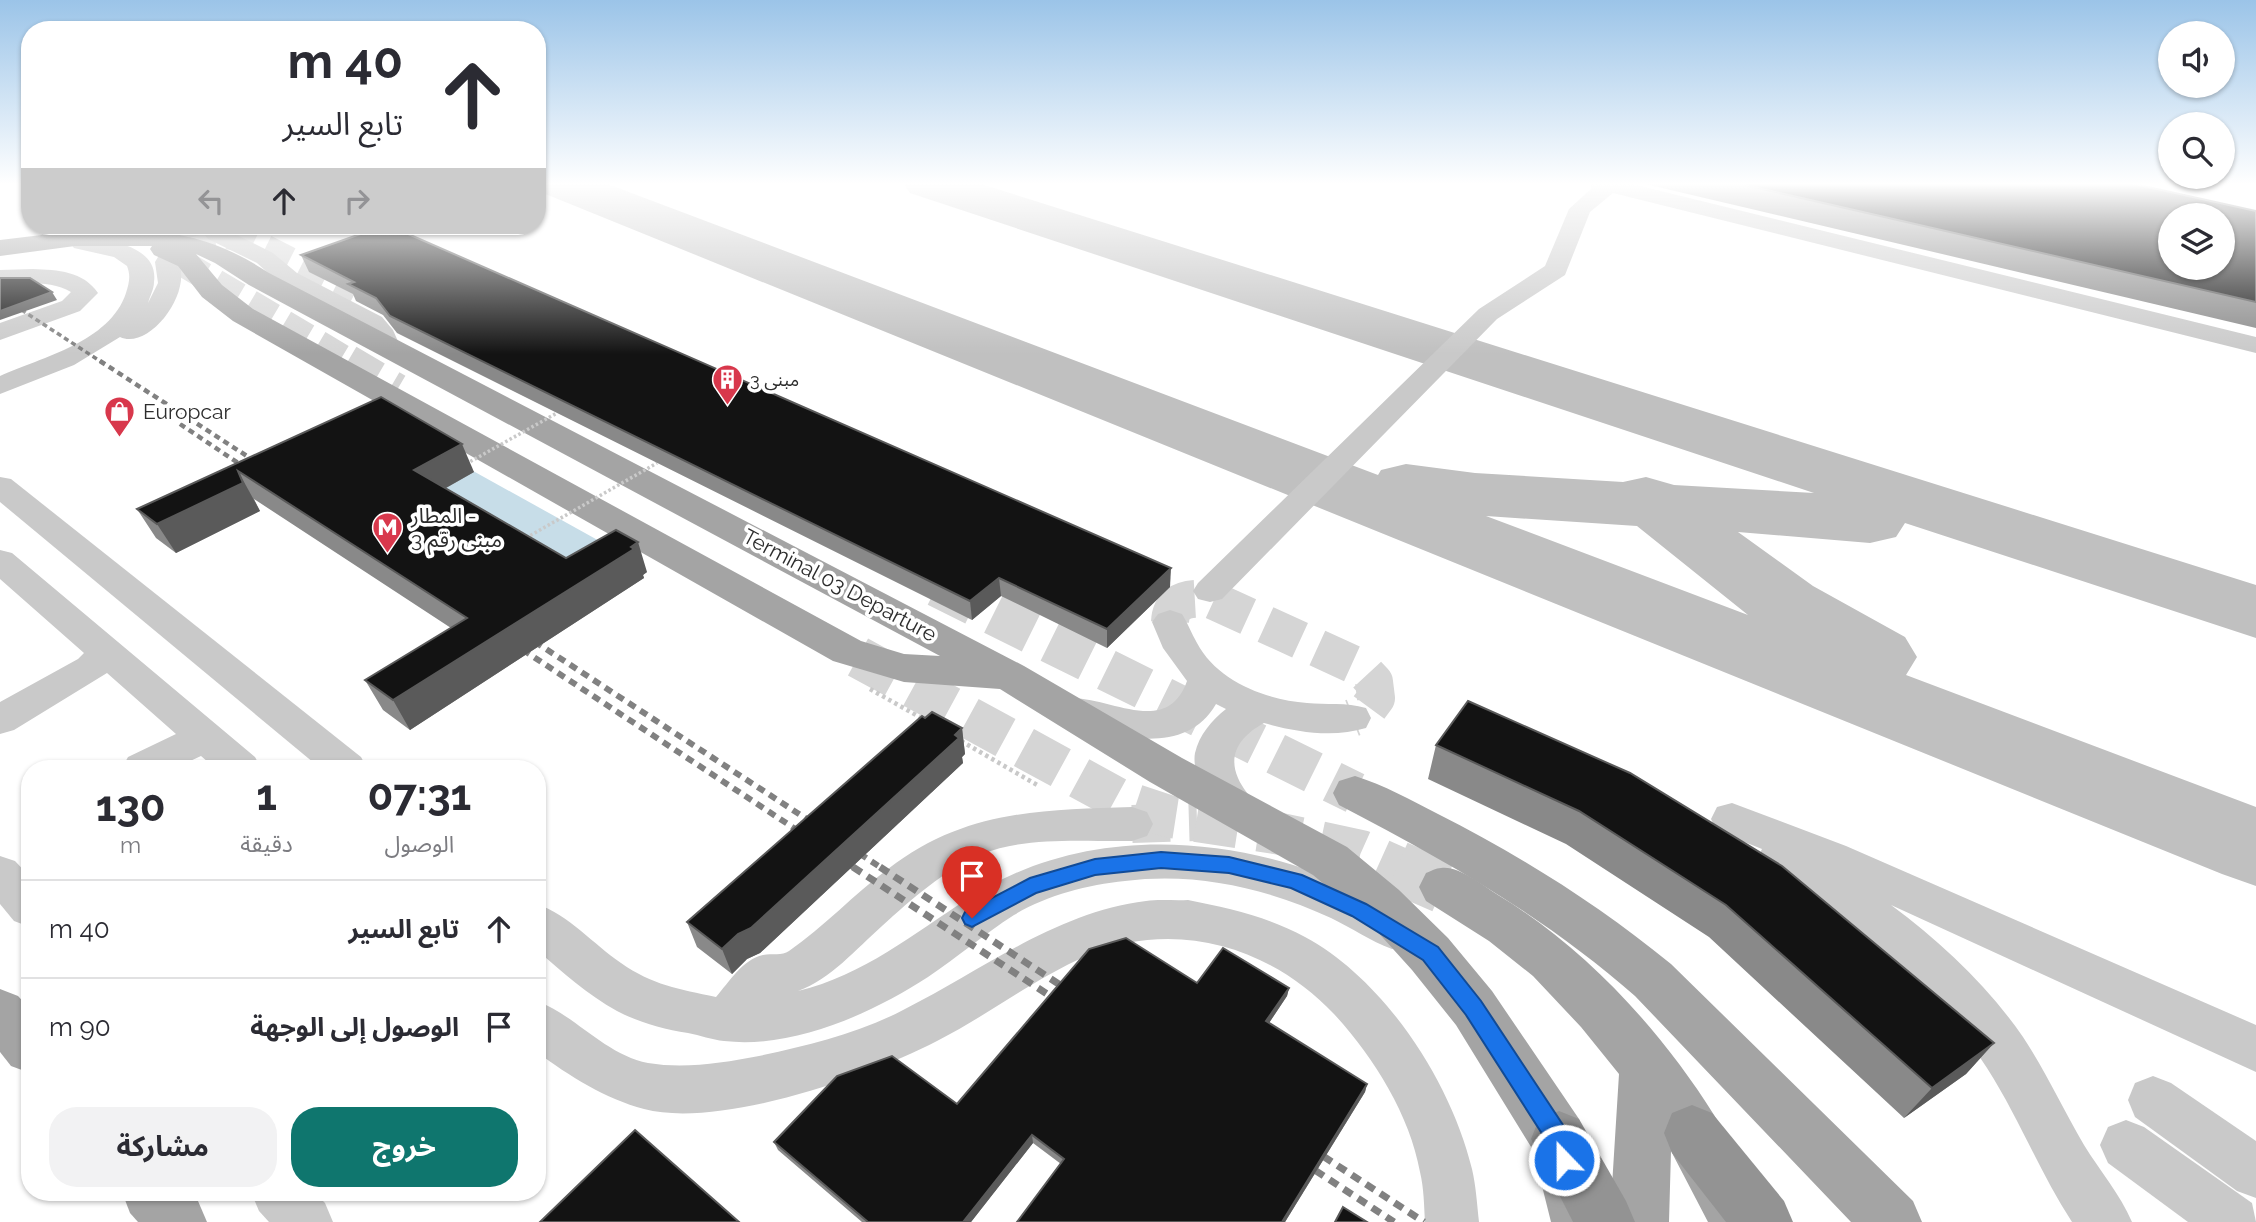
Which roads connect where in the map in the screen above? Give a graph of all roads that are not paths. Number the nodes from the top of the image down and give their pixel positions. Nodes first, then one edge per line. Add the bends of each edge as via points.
1 (58, 240) edge
2 (68, 240) edge
3 (86, 240) edge
4 (96, 240) edge
5 (110, 240) edge
6 (112, 240) edge
7 (189, 240) tunnel mouth
8 (225, 240) edge
9 (1568, 240) edge
10 (1832, 240) edge
11 (0, 248) edge
12 (153, 248) junction
13 (0, 277) edge
14 (119, 298) junction
15 (0, 332) edge
16 (0, 345) edge
17 (2256, 345) edge
18 (0, 361) edge
19 (0, 386) edge
20 (0, 400) edge
21 (0, 486) edge
22 (0, 561) edge
23 (1210, 591) dead end
24 (1170, 622) dead end
25 (106, 652) junction
26 (1010, 676) junction
27 (1206, 679) junction
28 (1063, 708) junction
29 (1260, 708) junction
30 (1352, 718) tunnel mouth
31 (0, 720) edge
32 (208, 740) junction
33 (157, 760) edge
34 (232, 760) edge
35 (337, 760) edge
36 (1355, 793) tunnel mouth
37 (1236, 807) junction
38 (1132, 824) tunnel mouth
39 (1504, 860) junction
40 (0, 874) edge
41 (1443, 887) tunnel mouth
42 (21, 898) edge
43 (546, 930) edge
44 (1524, 939) junction
45 (1430, 954) junction
46 (0, 1013) edge
47 (726, 1020) junction
48 (546, 1030) edge
49 (21, 1038) edge
50 (2256, 1049) edge
51 (1646, 1070) junction
52 (2153, 1100) dead end
53 (1692, 1133) junction
54 (2126, 1145) dead end
55 (2256, 1172) edge
56 (159, 1201) edge
57 (286, 1201) edge
58 (1607, 1221) edge
59 (177, 1222) edge
60 (306, 1222) edge
61 (1452, 1222) edge
62 (1740, 1222) edge
63 (1763, 1222) edge
64 (1892, 1222) edge
65 (2105, 1222) edge
66 (2233, 1222) edge

1 - 11 main road
2 - 11 main road, Terminal 03 Departure
3 - 12 main road, Terminal 03 Departure
4 - 12 lane via 136,260
5 - 12 main road
6 - 26 main road via 185,258 213,291 243,315 847,651 904,668
7 - 12 main road, Terminal 03 Departure
8 - 26 main road, Terminal 03 Departure via 387,346
9 - 23 lane via 1556,270 1488,314
10 - 17 lane
12 - 14 lane
12 - 19 lane via 140,297 123,322 82,349
12 - 20 lane via 171,271 170,288 159,307 104,351
13 - 15 lane via 60,279 78,284 85,293 71,306
14 - 16 lane
14 - 18 lane via 82,324
21 - 35 lane
22 - 25 lane
24 - 27 lane via 1181,652
25 - 31 lane via 91,668
25 - 32 lane
26 - 28 main road, Terminal 03 Departure
27 - 28 lane via 1196,707 1182,719 1161,725 1139,725
27 - 29 lane
28 - 37 main road, Terminal 03 Departure
29 - 30 lane via 1315,719
29 - 37 lane via 1227,728 1213,758 1215,775
32 - 33 lane
32 - 34 lane
36 - 39 main road
37 - 45 main road, Terminal 03 Departure via 1330,861 1382,904
38 - 47 lane via 1005,832 945,853 803,967 791,974 763,976
39 - 44 main road
39 - 64 main road via 1653,980
40 - 42 lane
41 - 44 main road
43 - 47 lane via 618,989 652,1004
44 - 51 main road via 1564,972 1605,1016
45 - 47 lane via 1359,910 1295,881 1229,865 1161,860 1095,867 1030,887 972,918 872,987 825,1005 775,1017
45 - 58 main road, Terminal 03 Departure via 1474,1008
46 - 49 main road
48 - 61 lane via 645,1086 677,1090 747,1081 884,1043 1092,932 1128,921 1161,918 1218,923 1292,952 1325,974 1358,1005 1386,1042 1425,1113 1446,1166
50 - 65 lane via 1798,843 1732,819 1887,925 1954,986 2005,1053 2066,1165
51 - 53 main road
51 - 58 main road
52 - 55 lane
53 - 62 main road
53 - 63 highway
54 - 66 lane
56 - 59 main road
57 - 60 lane

